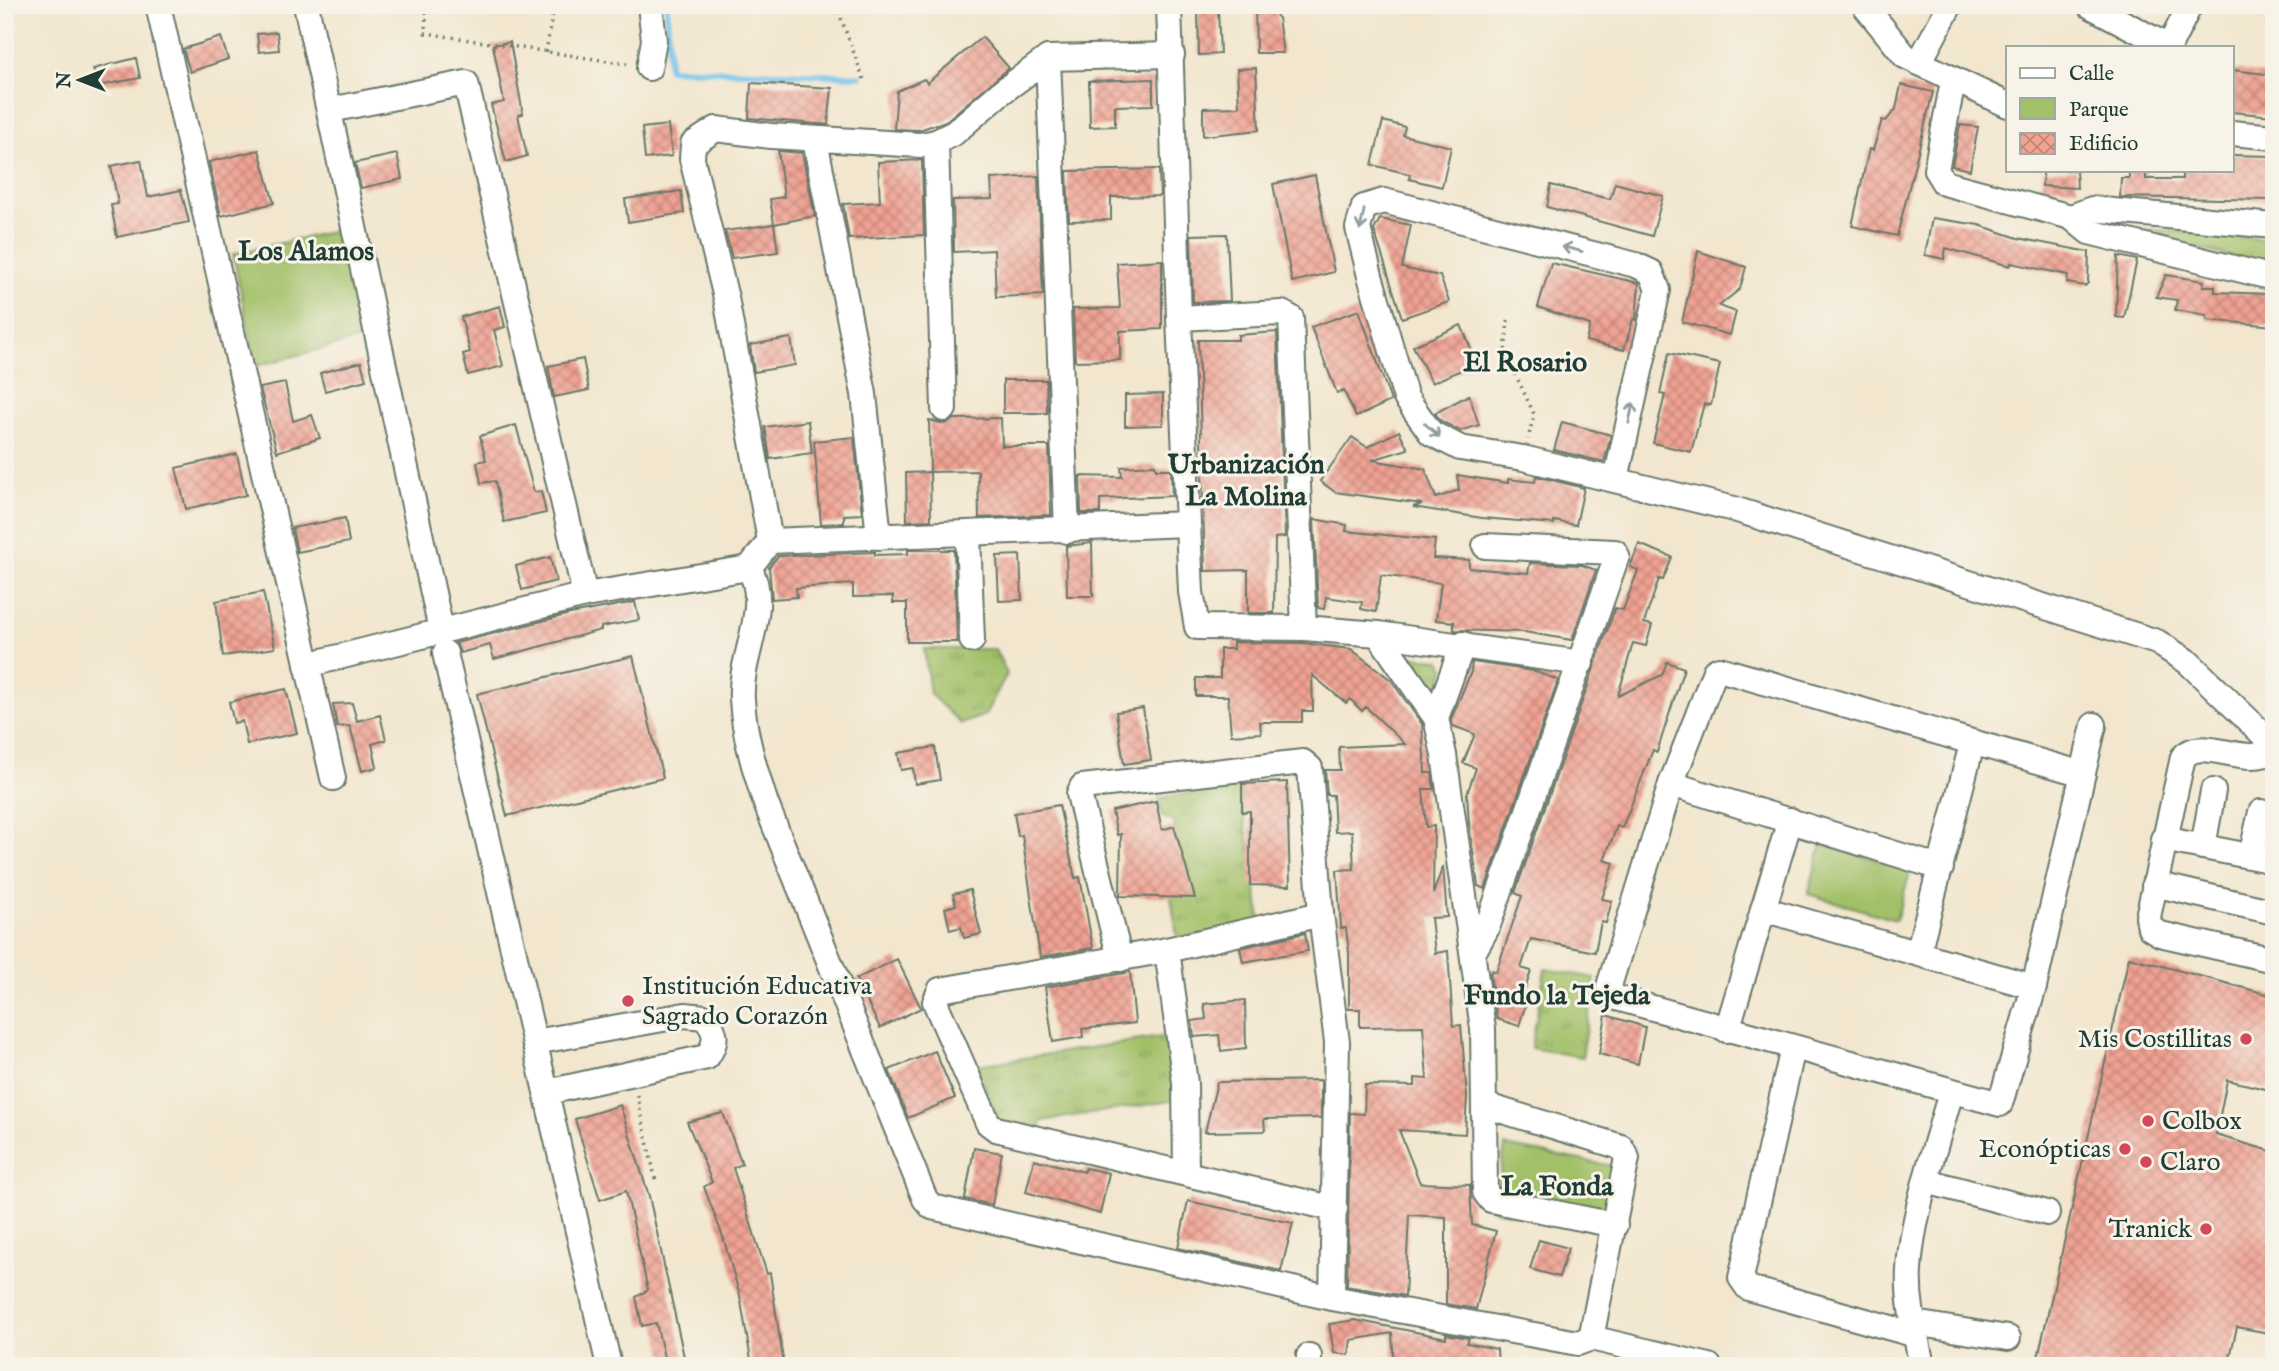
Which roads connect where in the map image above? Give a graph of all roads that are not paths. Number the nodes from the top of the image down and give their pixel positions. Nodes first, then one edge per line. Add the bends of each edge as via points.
1 (158, 5) edge
2 (306, 5) edge
3 (650, 5) edge
4 (1168, 5) edge
5 (1864, 5) edge
6 (1950, 5) edge
7 (2089, 5) edge
8 (2190, 5) edge
9 (2167, 46) edge
10 (2170, 46) edge
11 (1172, 55) junction
12 (1048, 58) junction
13 (1919, 63) junction
14 (649, 68) road end
15 (1954, 81) junction
16 (2006, 104) edge
17 (330, 110) junction
18 (2234, 133) edge
19 (2274, 137) edge
20 (815, 140) junction
21 (936, 142) junction
22 (2071, 217) junction
23 (2274, 226) edge
24 (2274, 278) edge
25 (1179, 318) junction
26 (944, 409) dead end
27 (1616, 480) junction
28 (1187, 524) junction
29 (1067, 531) junction
30 (968, 534) junction
31 (879, 537) junction
32 (770, 541) junction
33 (1485, 547) dead end
34 (749, 568) junction
35 (585, 595) junction
36 (1304, 628) junction
37 (1378, 634) junction
38 (972, 640) dead end
39 (443, 641) junction
40 (1463, 644) junction
41 (1581, 663) junction
42 (307, 665) junction
43 (1436, 718) junction
44 (2094, 725) dead end
45 (1972, 744) junction
46 (2274, 748) edge
47 (2083, 774) junction
48 (333, 778) dead end
49 (1671, 784) junction
50 (2213, 791) dead end
51 (2260, 812) dead end
52 (1790, 820) junction
53 (2163, 839) junction
54 (2203, 847) junction
55 (2263, 859) edge
56 (1941, 868) junction
57 (2154, 884) junction
58 (1763, 909) junction
59 (2274, 912) edge
60 (1321, 914) junction
61 (1167, 950) junction
62 (1473, 953) junction
63 (1918, 953) junction
64 (1120, 959) junction
65 (2274, 960) edge
66 (2034, 987) junction
67 (1727, 1030) junction
68 (535, 1042) junction
69 (1793, 1048) junction
70 (547, 1092) junction
71 (1951, 1092) junction
72 (1484, 1105) junction
73 (1186, 1173) junction
74 (1926, 1181) junction
75 (1335, 1209) junction
76 (2047, 1213) dead end
77 (1615, 1226) junction
78 (1332, 1298) junction
79 (1915, 1329) junction
80 (1591, 1338) junction
81 (2008, 1338) dead end
82 (609, 1366) edge
83 (1709, 1366) edge
84 (1922, 1366) edge

1 - 42 street
2 - 17 street
3 - 14 street via 654,40
4 - 11 street
5 - 13 street via 1905,56
6 - 13 street
7 - 9 street
8 - 10 street
11 - 12 street
11 - 25 street
12 - 21 street via 954,133
12 - 29 street
13 - 15 street
15 - 16 street
15 - 22 street via 1936,170 1944,183
17 - 35 street via 466,83
17 - 39 street
18 - 19 street
20 - 21 street
20 - 31 street via 862,382
20 - 32 street via 716,129 693,144 692,151 726,298
21 - 26 street
22 - 23 street via 2092,209
22 - 24 street via 2089,232
25 - 28 street
25 - 36 street via 1282,313 1291,318
27 -> 27 street via 1658,290 1651,272 1384,201 1364,207 1358,228 1406,398 1430,433 1460,448
27 - 46 street via 1734,509 2157,642 2188,662
28 - 29 street
28 - 36 street via 1196,627
29 - 30 street
30 - 31 street
30 - 38 street
31 - 32 street
32 - 34 street
33 - 41 street via 1617,554
34 - 35 street
34 - 78 street via 758,598 742,699 753,764 925,1199 942,1211
35 - 39 street
36 - 37 street
37 - 40 street
37 - 43 street
39 - 42 street
39 - 68 street
40 - 41 street
40 - 43 street
41 - 62 street via 1488,928
42 - 48 street
43 - 62 street
44 - 47 street
45 - 47 street
45 - 49 street via 1720,670 1712,673
45 - 56 street
46 - 53 street via 2256,758 2203,749 2187,753 2179,764
47 - 66 street
49 - 52 street
49 - 67 street via 1609,992 1612,997
50 - 54 street
51 - 55 street
52 - 56 street
52 - 58 street
53 - 54 street
53 - 57 street
54 - 55 street
56 - 63 street
57 - 59 street
57 - 65 street via 2148,923 2155,932
58 - 63 street
58 - 67 street
60 - 61 street
60 - 64 street via 1311,768 1303,762 1082,787 1079,794
60 - 75 street via 1337,1042
61 - 64 street
61 - 73 street via 1185,1083
62 - 72 street via 1485,1045
63 - 66 street
64 - 73 street via 940,990 935,1002 992,1127
66 - 71 street via 2003,1102
67 - 69 street
68 - 70 street
68 - 70 street via 685,1015 704,1017 715,1029 715,1044 707,1056
69 - 71 street
69 - 79 street via 1741,1278 1748,1288
70 - 82 street
71 - 74 street
72 - 77 street via 1485,1192 1490,1200
72 - 77 street via 1621,1147 1627,1158
73 - 75 street
74 - 76 street
74 - 79 street via 1909,1267
75 - 78 street
77 - 80 street
78 - 80 street via 1578,1343
79 - 81 street
79 - 84 street
80 - 83 street

